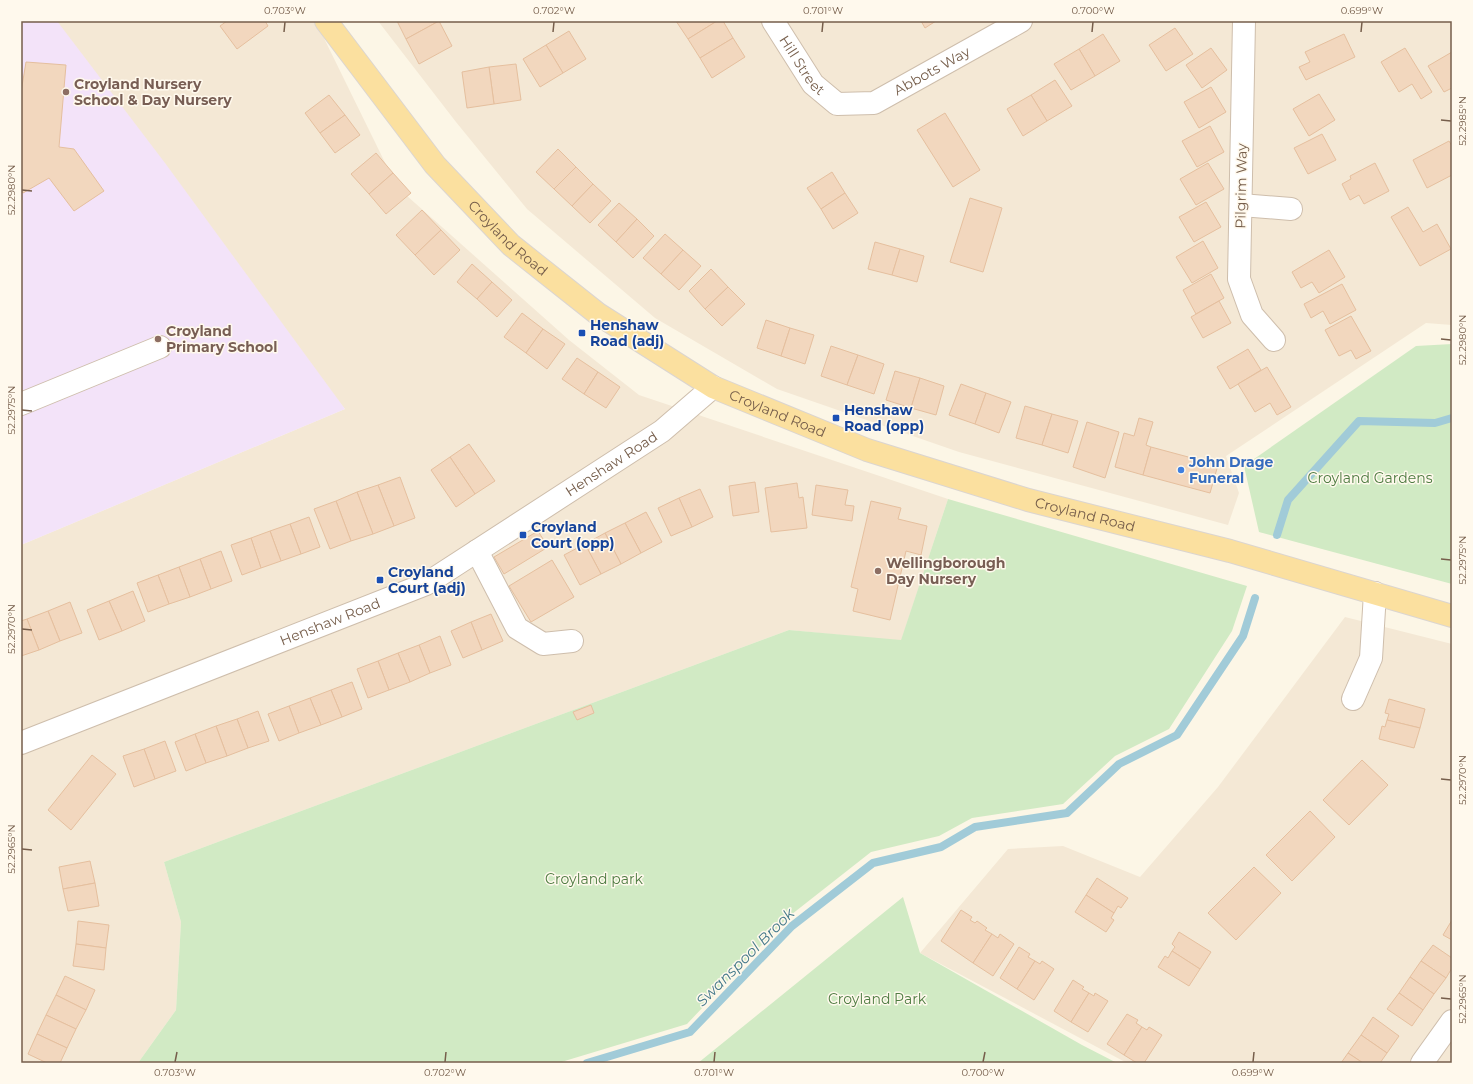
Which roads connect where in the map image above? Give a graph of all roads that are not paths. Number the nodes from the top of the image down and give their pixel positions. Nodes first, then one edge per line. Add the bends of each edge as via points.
1 (326, 21) edge
2 (773, 21) edge
3 (1021, 21) edge
4 (1244, 21) edge
5 (838, 104) joint
6 (1241, 205) junction
7 (1291, 209) dead end
8 (1274, 340) dead end
9 (160, 346) dead end
10 (714, 387) junction
11 (21, 404) edge
12 (477, 551) junction
13 (1375, 593) junction
14 (1452, 616) edge
15 (572, 641) dead end
16 (1354, 699) dead end
17 (21, 743) edge
18 (1452, 1021) edge
19 (1422, 1063) edge

1 - 10 main road, Croyland Road via 435,166 511,246 598,314
2 - 5 street, Hill Street via 813,84
3 - 5 street, Abbots Way via 874,103
4 - 6 street, Pilgrim Way
6 - 7 street
6 - 8 street, Pilgrim Way via 1239,278 1252,315
9 - 11 street
10 - 12 street, Henshaw Road via 662,431
10 - 13 main road, Croyland Road via 867,450 1028,500 1250,557
12 - 15 street via 517,628 543,644
12 - 17 street, Henshaw Road via 426,584
13 - 14 main road, Croyland Road
13 - 16 street via 1371,658
18 - 19 street

